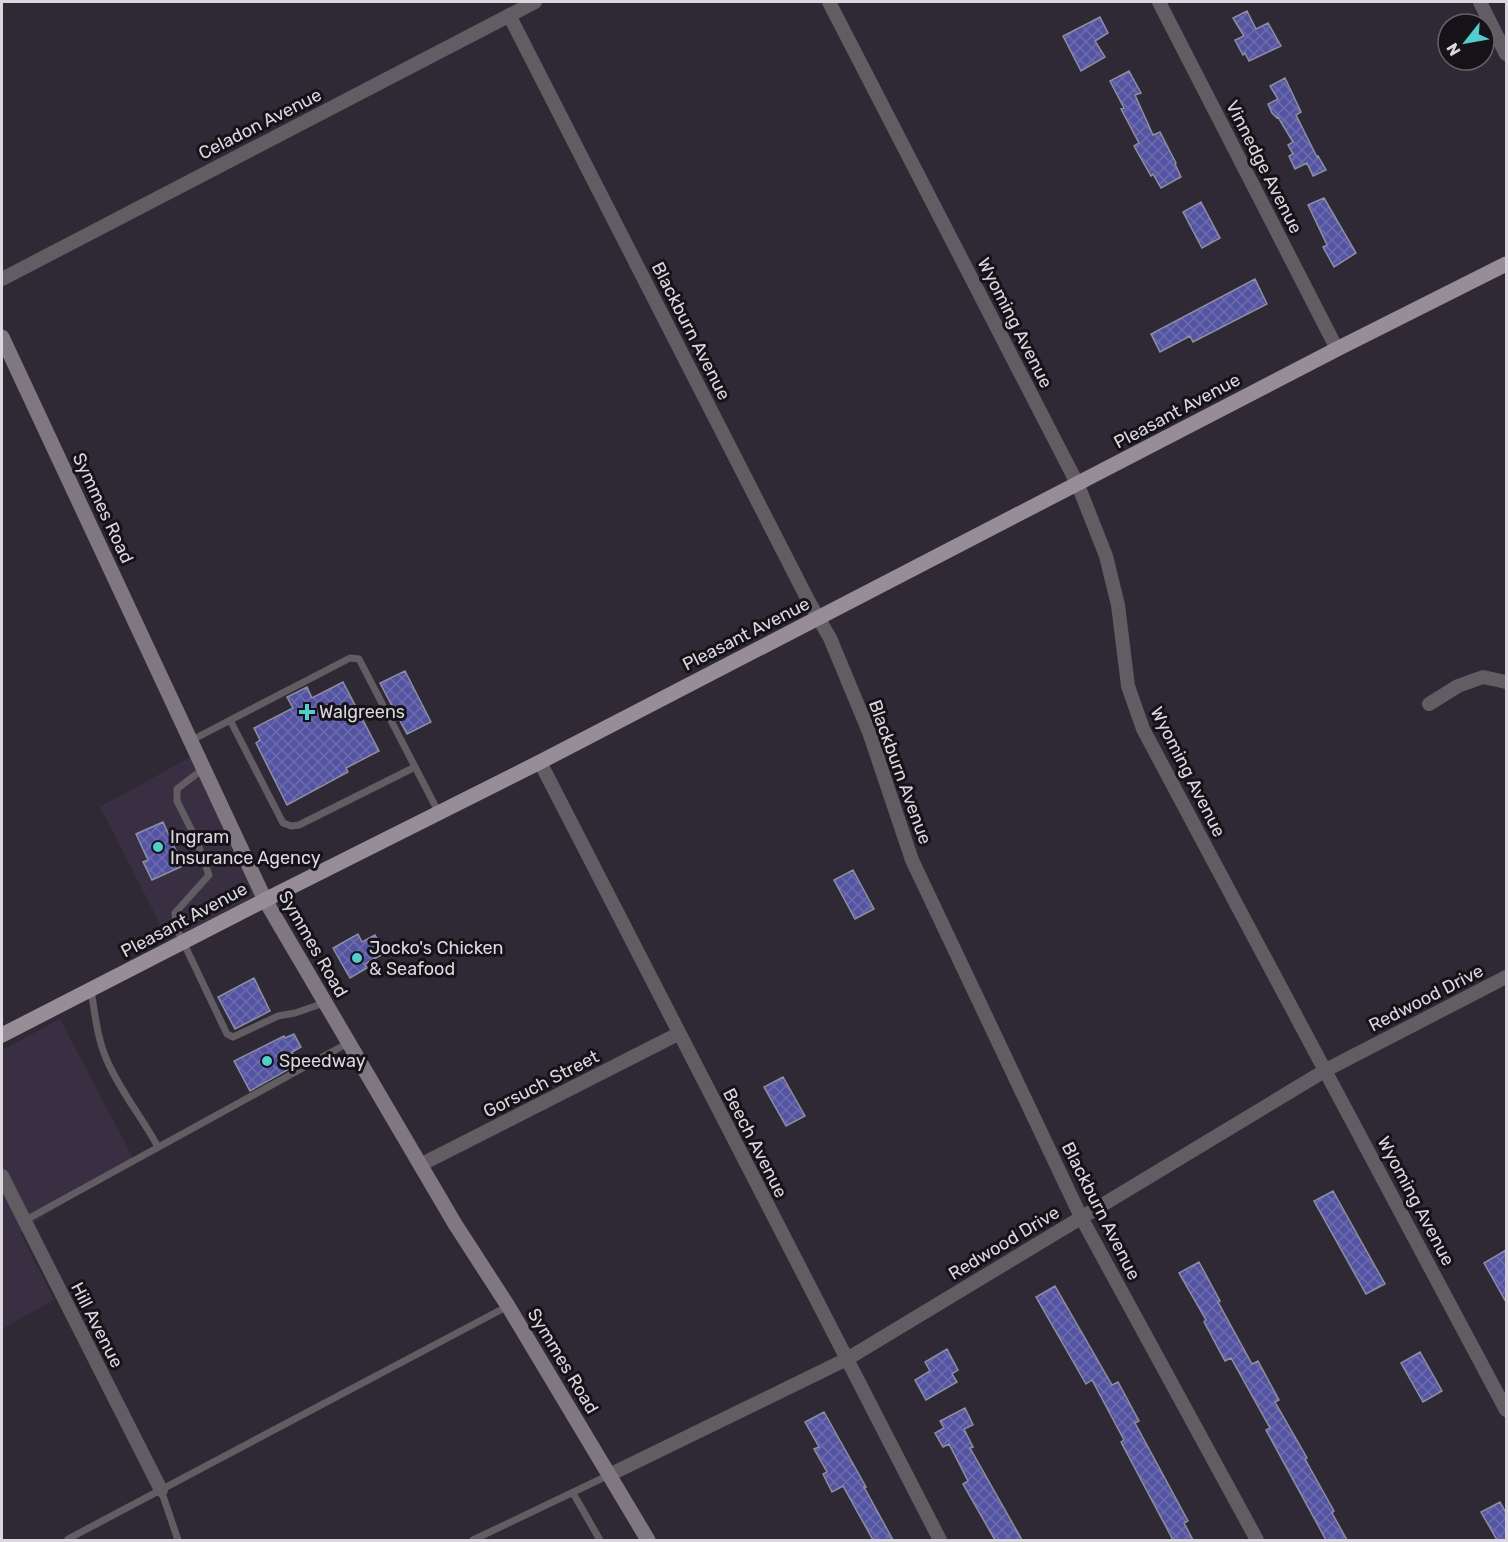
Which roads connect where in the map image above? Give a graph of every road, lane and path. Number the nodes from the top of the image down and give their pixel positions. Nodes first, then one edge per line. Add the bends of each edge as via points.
1 (535, 2) edge
2 (829, 2) edge
3 (1159, 2) edge
4 (1480, 2) edge
5 (509, 15) junction
6 (1506, 54) edge
7 (1506, 264) edge
8 (2, 279) edge
9 (2, 337) edge
10 (1337, 349) junction
11 (1078, 485) junction
12 (818, 619) junction
13 (1506, 682) edge
14 (1429, 704) dead end
15 (230, 720) junction
16 (190, 741) junction
17 (540, 762) junction
18 (415, 767) junction
19 (203, 769) junction
20 (439, 813) junction
21 (265, 900) junction
22 (185, 942) junction
23 (1506, 977) edge
24 (91, 990) junction
25 (325, 1003) junction
26 (678, 1034) junction
27 (2, 1035) edge
28 (348, 1043) junction
29 (1326, 1070) junction
30 (158, 1147) junction
31 (420, 1166) junction
32 (2, 1176) edge
33 (1081, 1217) junction
34 (24, 1221) junction
35 (508, 1306) junction
36 (847, 1359) junction
37 (1506, 1410) edge
38 (609, 1475) junction
39 (161, 1490) junction
40 (573, 1493) junction
41 (68, 1539) dead end
42 (178, 1540) edge
43 (473, 1540) edge
44 (600, 1540) edge
45 (648, 1540) edge
46 (940, 1540) edge
47 (1257, 1540) edge

1 - 5 street, Celadon Avenue
2 - 11 street, Wyoming Avenue
3 - 10 street, Vinnedge Avenue
4 - 6 street
5 - 8 street, Celadon Avenue
5 - 12 street, Blackburn Avenue
7 - 10 main road, Pleasant Avenue
9 - 16 street, Symmes Road
10 - 11 main road, Pleasant Avenue
11 - 12 main road, Pleasant Avenue
11 - 29 street, Wyoming Avenue via 1106,556 1118,605 1128,686 1143,729
12 - 17 main road, Pleasant Avenue
12 - 33 street, Blackburn Avenue via 830,638 869,732 912,860
13 - 14 street via 1483,677 1458,686
15 - 16 lane
15 - 18 lane via 284,824 291,826
15 - 18 lane via 350,658 359,659
16 - 19 street, Symmes Road
17 - 20 main road, Pleasant Avenue
17 - 26 street, Beech Avenue
18 - 20 lane
19 - 21 street, Symmes Road
19 - 22 lane via 177,789 177,801 209,875 176,913 176,927
20 - 21 main road, Pleasant Avenue
21 - 22 main road, Pleasant Avenue
21 - 25 street, Symmes Road
22 - 24 main road, Pleasant Avenue
22 - 25 lane via 227,1035 233,1037 278,1016
23 - 29 street, Redwood Drive
24 - 27 main road, Pleasant Avenue
24 - 30 lane via 105,1057
25 - 28 street, Symmes Road
26 - 31 street, Gorsuch Street
26 - 36 street, Beech Avenue
28 - 30 lane
28 - 31 street, Symmes Road
29 - 33 street, Redwood Drive
29 - 37 street, Wyoming Avenue
30 - 34 lane
31 - 35 street, Symmes Road
32 - 34 street, Hill Avenue
33 - 36 street, Redwood Drive
33 - 47 street, Blackburn Avenue
34 - 39 street, Hill Avenue
35 - 38 street, Symmes Road
35 - 39 lane
36 - 38 street, Redwood Drive
36 - 46 street, Beech Avenue
38 - 40 lane
38 - 45 street, Symmes Road
39 - 41 lane
39 - 42 lane
40 - 43 lane
40 - 44 lane

